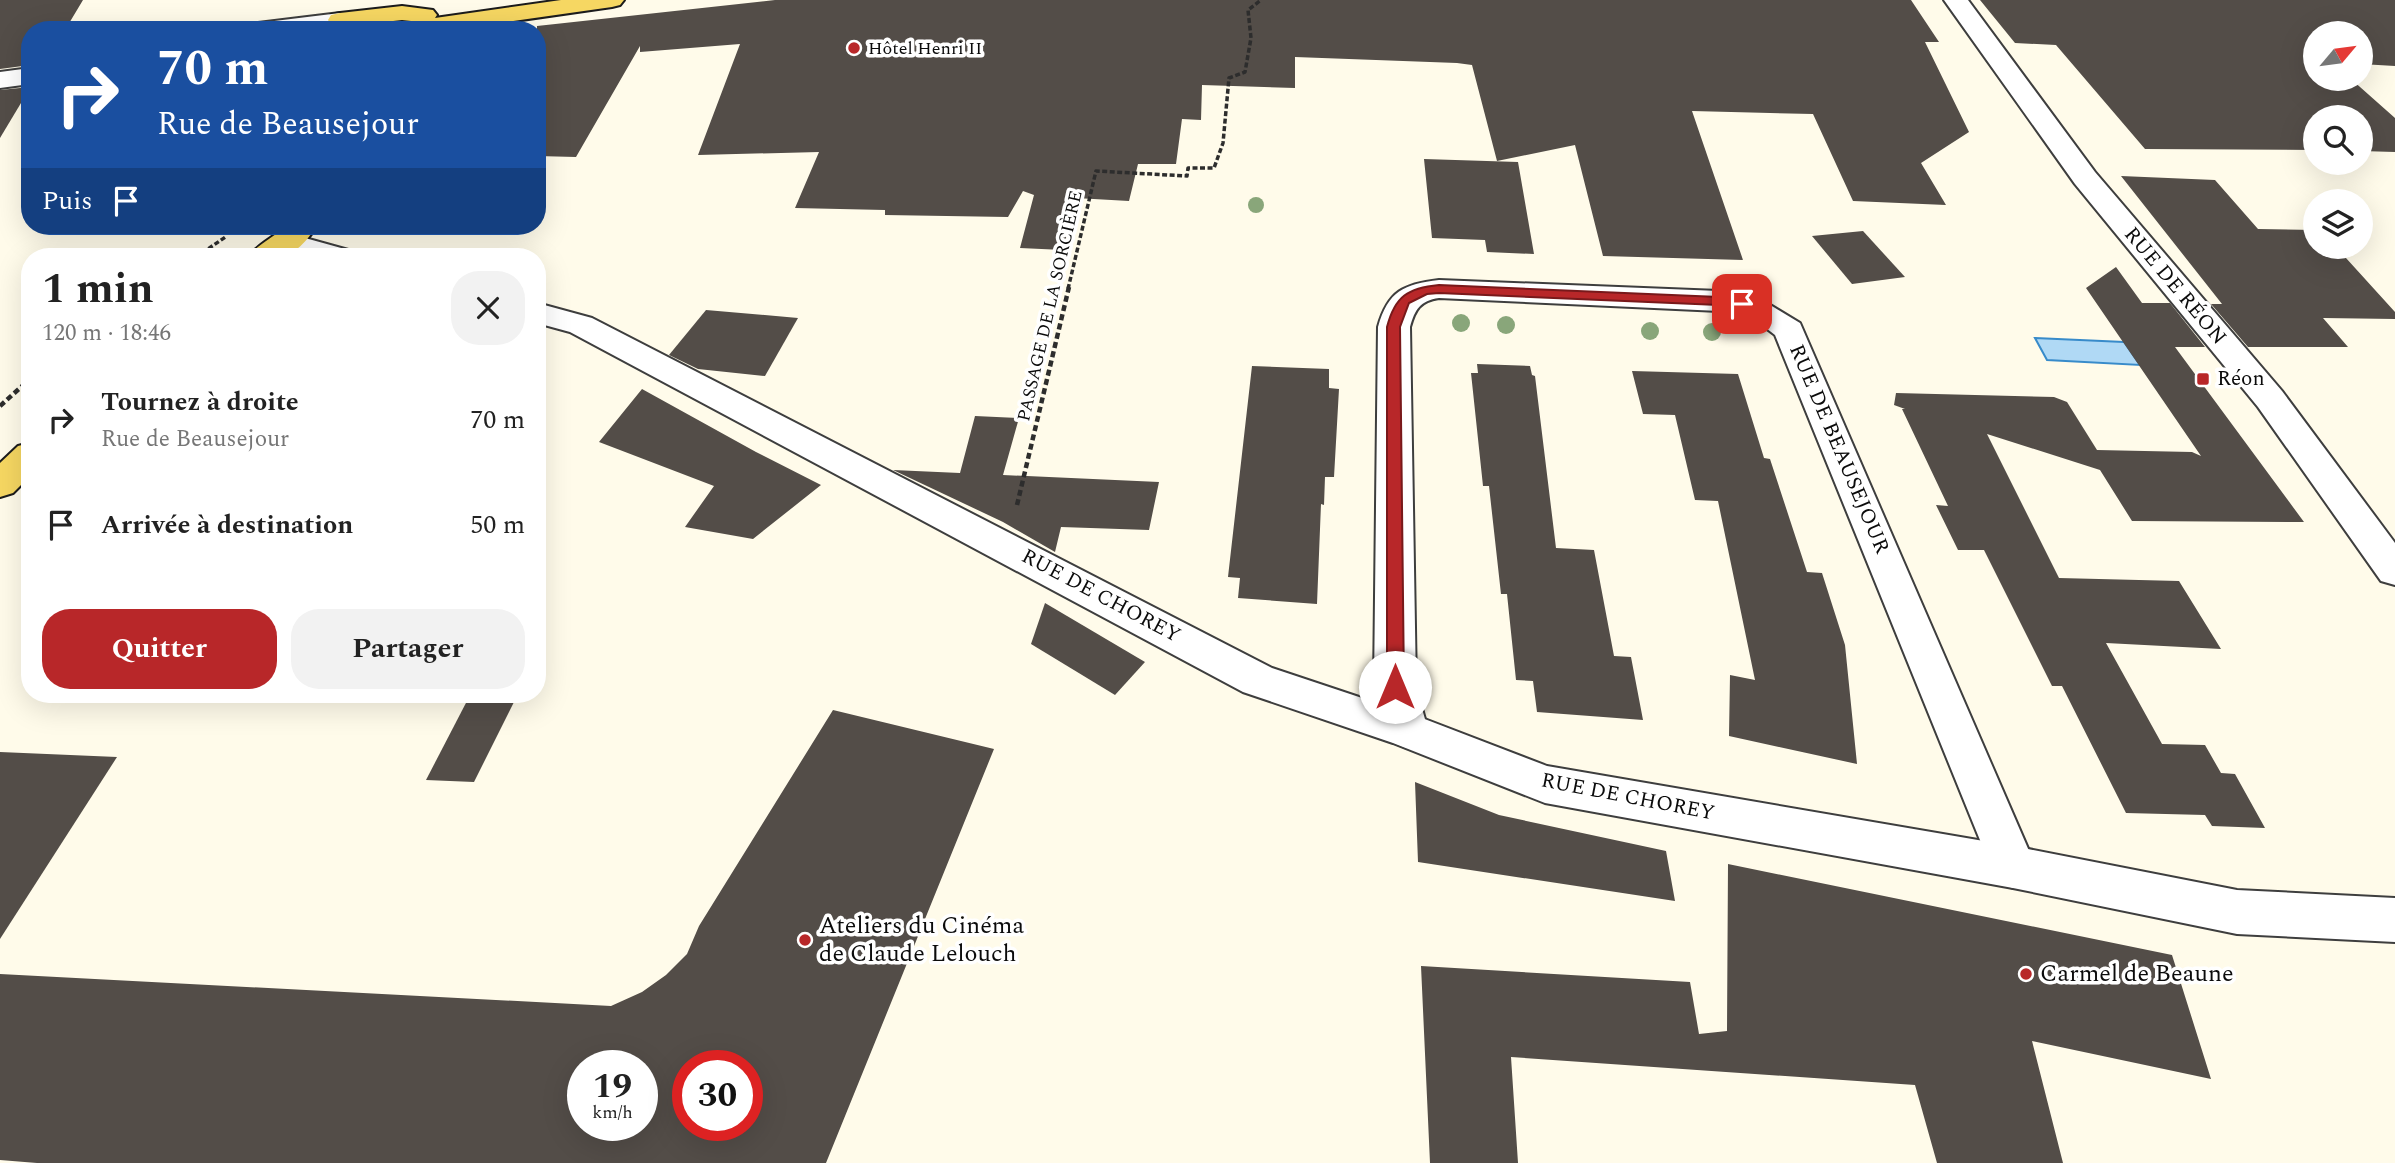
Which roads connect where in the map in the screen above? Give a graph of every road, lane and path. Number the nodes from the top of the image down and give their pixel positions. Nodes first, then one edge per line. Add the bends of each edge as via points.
1 (361, 0) edge
2 (612, 0) edge
3 (1261, 0) edge
4 (1956, 0) edge
5 (340, 17) edge
6 (474, 19) junction
7 (315, 21) edge
8 (388, 21) edge
9 (398, 21) edge
10 (425, 21) edge
11 (469, 21) edge
12 (21, 77) edge
13 (0, 80) edge
14 (229, 235) edge
15 (284, 242) edge
16 (209, 248) edge
17 (307, 248) edge
18 (546, 316) edge
19 (21, 387) edge
20 (0, 407) edge
21 (21, 463) edge
22 (0, 484) edge
23 (1007, 547) junction
24 (2395, 571) edge
25 (1407, 730) junction
26 (2013, 867) junction
27 (2395, 920) edge

1 - 9 main road
2 - 6 main road
3 - 23 path, PASSAGE DE LA SORCIÈRE via 1248,10 1251,38 1245,72 1229,78 1223,143 1214,168 1188,168 1187,176 1097,171
4 - 24 street, RUE DE RÉON via 2085,178 2270,399
5 - 7 street
5 - 8 main road
6 - 10 main road
6 - 11 main road
12 - 13 street
14 - 16 path
15 - 17 street
18 - 23 street, RUE DE CHOREY via 581,326
19 - 20 path
21 - 22 main road
23 - 25 street, RUE DE CHOREY via 1258,680
25 - 26 street, RUE DE CHOREY via 1545,784
25 - 26 street, RUE DE BEAUSEJOUR via 1395,687 1394,327 1405,300 1424,290 1439,289 1742,304 1762,311 1789,330
26 - 27 street, RUE DE CHOREY via 2237,912

